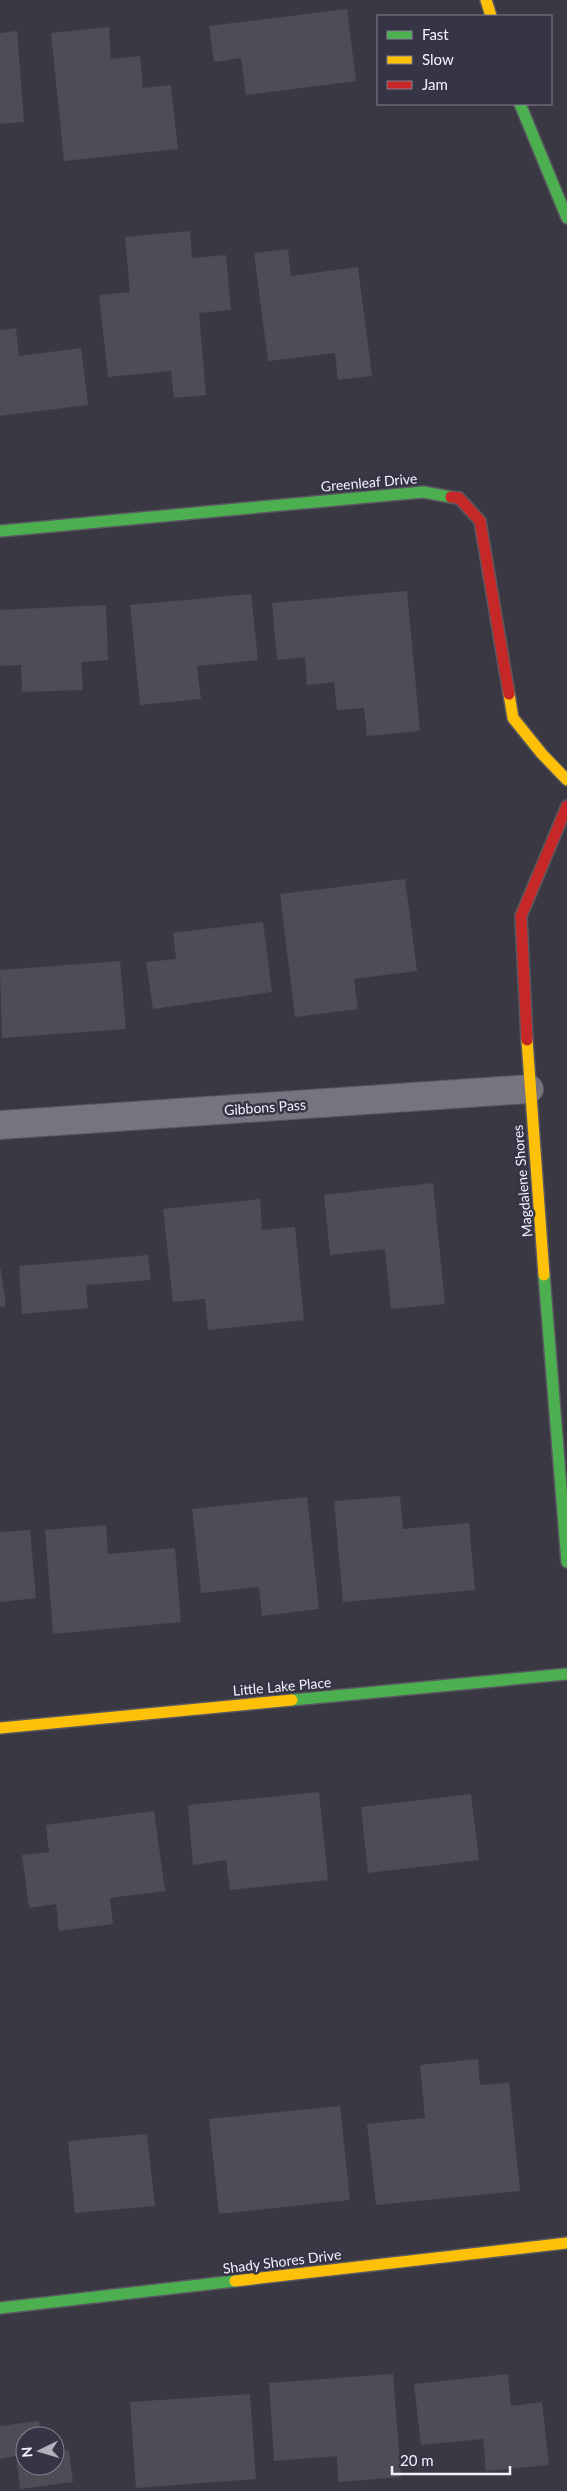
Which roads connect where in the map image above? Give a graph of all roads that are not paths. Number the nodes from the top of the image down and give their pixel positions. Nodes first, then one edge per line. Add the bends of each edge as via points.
1 (486, 0) edge
2 (491, 15) edge
3 (520, 105) edge
4 (567, 218) edge
5 (0, 532) edge
6 (567, 780) edge
7 (567, 806) edge
8 (529, 1089) junction
9 (0, 1125) edge
10 (567, 1562) edge
11 (567, 1674) edge
12 (0, 1728) edge
13 (567, 2243) edge
14 (0, 2308) edge

1 - 2 street
3 - 4 street
5 - 6 street, Greenleaf Drive via 423,492 459,498 480,522 513,718
7 - 8 street, Magdalene Shores via 521,916
8 - 9 street, Gibbons Pass
8 - 10 street, Magdalene Shores
11 - 12 street, Little Lake Place
13 - 14 street, Shady Shores Drive

